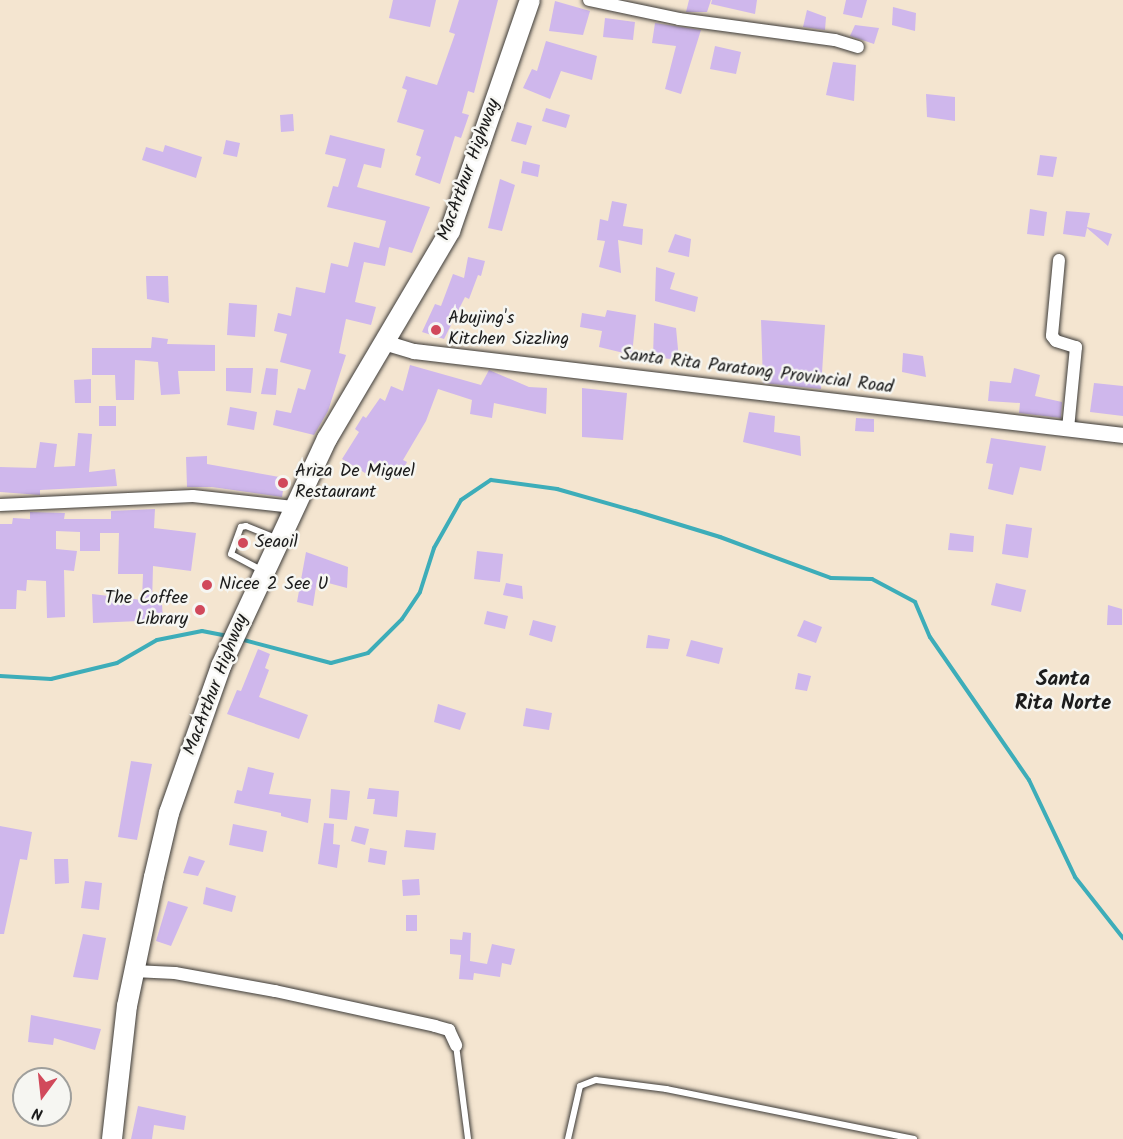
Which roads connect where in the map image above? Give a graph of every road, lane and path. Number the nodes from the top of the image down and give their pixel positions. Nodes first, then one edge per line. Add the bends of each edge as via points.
1 (530, 0) edge
2 (589, 0) edge
3 (858, 47) dead end
4 (1059, 260) dead end
5 (387, 343) junction
6 (1068, 428) junction
7 (1123, 435) edge
8 (0, 505) edge
9 (293, 507) junction
10 (279, 539) junction
11 (264, 571) junction
12 (134, 971) junction
13 (456, 1045) joint
14 (112, 1139) edge
15 (468, 1139) edge
16 (568, 1139) edge
17 (914, 1139) edge

1 - 5 highway, MacArthur Highway via 450,231
2 - 3 street via 679,20 835,40
4 - 6 street via 1052,336 1076,347
5 - 6 street, Santa Rita Paratong Provincial Road via 414,351
5 - 9 highway, MacArthur Highway via 327,439
6 - 7 street, Santa Rita Paratong Provincial Road
8 - 9 street via 193,496
9 - 10 highway, MacArthur Highway
10 - 11 highway, MacArthur Highway
10 - 11 lane via 241,527 231,554
11 - 12 highway, MacArthur Highway via 221,666 169,813
12 - 13 street via 175,973 275,991 435,1026 448,1030
12 - 14 highway, MacArthur Highway
13 - 15 lane
16 - 17 lane via 580,1086 596,1080 666,1089

